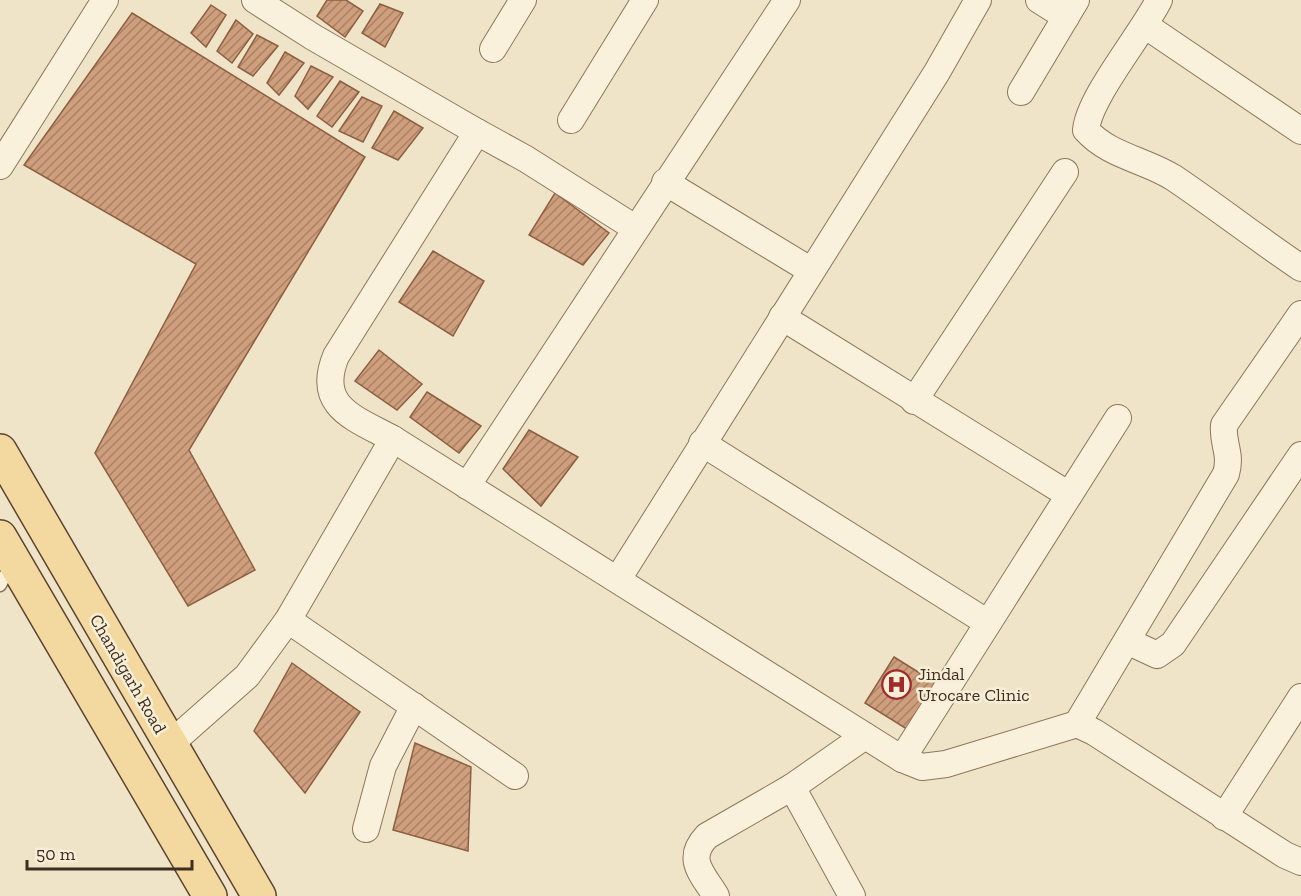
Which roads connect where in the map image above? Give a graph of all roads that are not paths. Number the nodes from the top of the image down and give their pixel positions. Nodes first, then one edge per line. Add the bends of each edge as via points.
1 (105, 0) edge
2 (255, 0) edge
3 (523, 0) edge
4 (645, 0) edge
5 (787, 0) edge
6 (978, 0) edge
7 (1039, 0) edge
8 (1159, 0) edge
9 (1071, 8) edge
10 (1146, 26) junction
11 (493, 49) dead end
12 (1021, 92) dead end
13 (571, 120) dead end
14 (1301, 131) edge
15 (477, 132) junction
16 (0, 166) edge
17 (1065, 172) dead end
18 (665, 182) junction
19 (635, 228) junction
20 (1301, 268) edge
21 (810, 270) junction
22 (1301, 314) edge
23 (782, 317) junction
24 (915, 401) junction
25 (1118, 418) dead end
26 (393, 439) junction
27 (702, 443) junction
28 (0, 451) edge
29 (1301, 455) edge
30 (467, 486) junction
31 (1069, 495) junction
32 (4, 561) edge
33 (618, 579) junction
34 (288, 620) junction
35 (988, 623) junction
36 (1127, 641) junction
37 (1301, 697) edge
38 (414, 706) junction
39 (1077, 724) junction
40 (865, 736) junction
41 (169, 745) junction
42 (902, 759) junction
43 (515, 776) dead end
44 (792, 787) junction
45 (1224, 817) junction
46 (366, 829) dead end
47 (1301, 862) edge
48 (210, 896) edge
49 (259, 896) edge
50 (716, 896) edge
51 (852, 896) edge

1 - 16 street
2 - 15 street
3 - 11 street
4 - 13 street
5 - 18 street
6 - 21 street via 937,72
7 - 9 street
8 - 10 street
9 - 12 street
10 - 14 street
10 - 20 street via 1100,97 1086,130 1109,149 1173,177
15 - 19 street
15 - 26 street via 336,356 328,375 333,398 351,416
17 - 24 street
18 - 19 street
18 - 21 street
19 - 30 street
21 - 23 street
22 - 36 street via 1224,425 1229,452 1226,474
23 - 24 street
23 - 27 street
24 - 31 street
25 - 31 street
26 - 30 street
26 - 34 street
27 - 33 street
27 - 35 street
28 - 41 main road, Chandigarh Road
29 - 36 street via 1173,644 1157,655
30 - 33 street
31 - 35 street
32 - 48 main road
33 - 40 street
34 - 38 street
34 - 41 street via 247,676
35 - 42 street
36 - 39 street
37 - 45 street
38 - 43 street
38 - 46 street via 383,766
39 - 42 street via 946,764 922,767
39 - 45 street
40 - 42 street
40 - 44 street
41 - 49 main road, Chandigarh Road
44 - 50 street via 707,836 697,847 695,861
44 - 51 street
45 - 47 street

